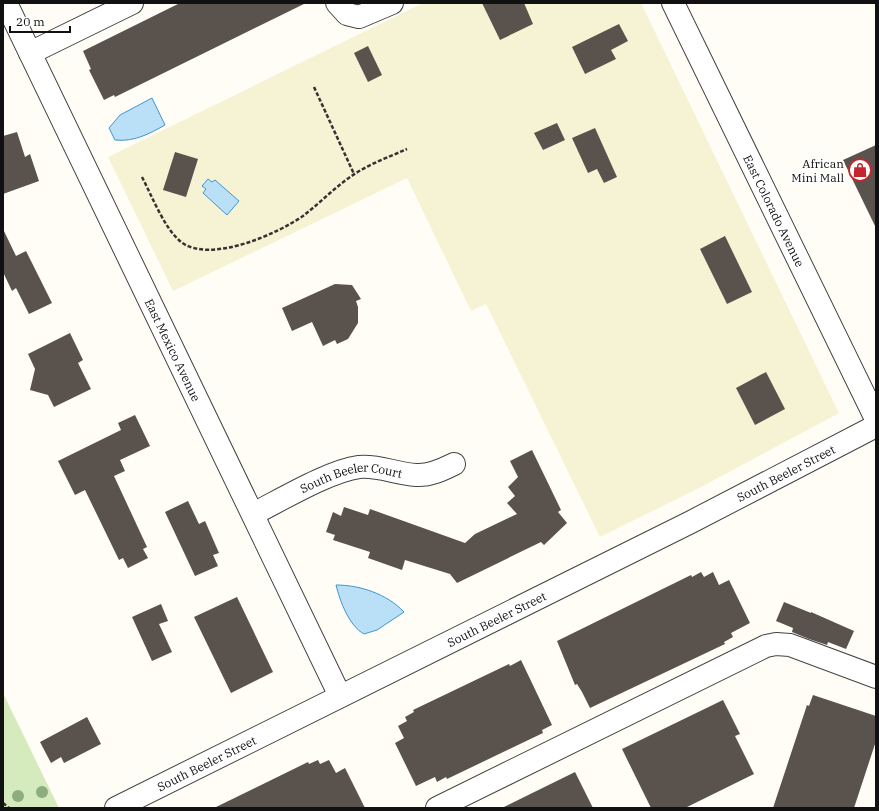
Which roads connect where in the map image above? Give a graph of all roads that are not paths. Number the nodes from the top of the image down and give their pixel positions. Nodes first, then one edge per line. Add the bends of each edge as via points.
1 (6, 3) edge
2 (132, 3) edge
3 (338, 3) edge
4 (392, 3) edge
5 (673, 3) edge
6 (30, 52) junction
7 (876, 419) edge
8 (876, 426) edge
9 (454, 464) dead end
10 (253, 514) junction
11 (876, 677) edge
12 (340, 696) junction
13 (116, 808) edge
14 (436, 808) edge

1 - 6 street, East Mexico Avenue
2 - 6 street
3 - 4 street via 346,14 359,17
5 - 7 street, East Colorado Avenue
6 - 10 street, East Mexico Avenue
8 - 12 street, South Beeler Street via 691,522
9 - 10 street, South Beeler Court via 436,472 417,475 379,467 358,468 329,477
10 - 12 street, East Mexico Avenue
11 - 14 street via 790,645 766,646
12 - 13 street, South Beeler Street

